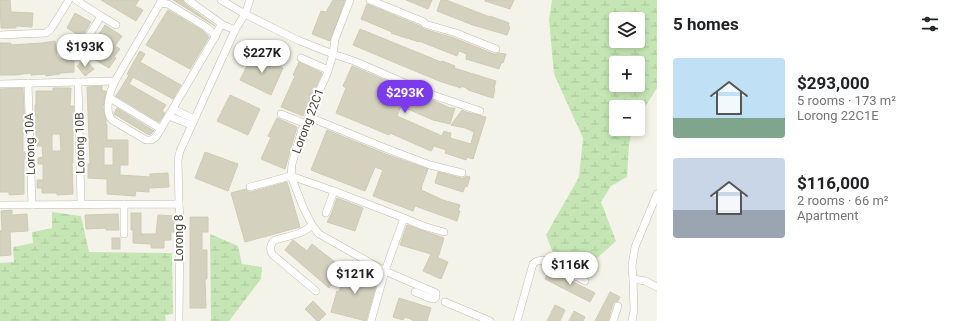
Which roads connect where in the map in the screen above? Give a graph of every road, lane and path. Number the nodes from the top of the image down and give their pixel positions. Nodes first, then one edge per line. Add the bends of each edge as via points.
1 (69, 0) edge
2 (76, 0) edge
3 (188, 0) edge
4 (220, 0) edge
5 (250, 0) edge
6 (350, 0) edge
7 (370, 0) edge
8 (161, 1) edge
9 (245, 14) junction
10 (101, 16) junction
11 (221, 24) junction
12 (116, 25) dead end
13 (235, 30) junction
14 (0, 35) edge
15 (215, 37) junction
16 (85, 42) dead end
17 (496, 49) dead end
18 (333, 54) junction
19 (301, 58) dead end
20 (328, 70) junction
21 (115, 81) junction
22 (78, 82) junction
23 (28, 83) junction
24 (0, 84) edge
25 (110, 98) junction
26 (480, 111) dead end
27 (171, 112) junction
28 (281, 114) dead end
29 (308, 120) junction
30 (193, 122) junction
31 (161, 129) junction
32 (462, 173) dead end
33 (291, 176) junction
34 (250, 187) dead end
35 (334, 191) junction
36 (657, 194) edge
37 (81, 204) junction
38 (124, 204) junction
39 (179, 204) junction
40 (32, 205) junction
41 (0, 206) edge
42 (326, 213) dead end
43 (654, 213) edge
44 (404, 218) junction
45 (312, 225) junction
46 (444, 232) dead end
47 (124, 234) dead end
48 (385, 270) junction
49 (633, 279) junction
50 (585, 281) dead end
51 (657, 288) edge
52 (316, 291) dead end
53 (415, 292) dead end
54 (445, 302) dead end
55 (618, 306) dead end
56 (179, 321) edge
57 (371, 321) edge
58 (490, 321) edge
59 (517, 321) edge
60 (613, 321) edge
61 (632, 321) edge

1 - 14 street via 46,33
2 - 10 street
3 - 11 street
4 - 9 street
5 - 9 street
6 - 18 street, Lorong 22C1 via 335,39
7 - 17 street via 425,24
8 - 15 street via 206,27
8 - 21 street
9 - 13 street
9 - 18 street
10 - 12 street
10 - 16 street
11 - 13 street
11 - 15 street
13 - 30 street
15 - 27 street
18 - 20 street, Lorong 22C1
18 - 26 street via 430,94
19 - 20 street
20 - 29 street, Lorong 22C1
21 - 22 street
21 - 25 street
22 - 23 street
22 - 37 street, Lorong 10B
23 - 24 street
23 - 40 street, Lorong 10A
25 - 31 street
25 - 31 street via 109,114 112,120 146,140 156,137
27 - 30 street
27 - 31 street
28 - 29 street
29 - 32 street via 430,165
29 - 33 street, Lorong 22C1 via 302,129
30 - 39 street via 178,160
33 - 34 street
33 - 35 street
33 - 45 street
35 - 42 street
35 - 44 street
36 - 43 street
37 - 38 street, Lorong 8
37 - 40 street, Lorong 8
38 - 39 street, Lorong 8
38 - 47 street
39 - 56 street, Lorong 8
40 - 41 street, Lorong 8
43 - 49 street via 635,247
44 - 46 street
44 - 48 street
45 - 48 street via 320,234
45 - 52 street via 299,234 272,242 270,252
48 - 53 street via 436,293 436,297 432,299
48 - 57 street
49 - 51 street via 645,281
49 - 61 street
50 - 59 street via 544,260 537,261 533,264
54 - 58 street
55 - 60 street

